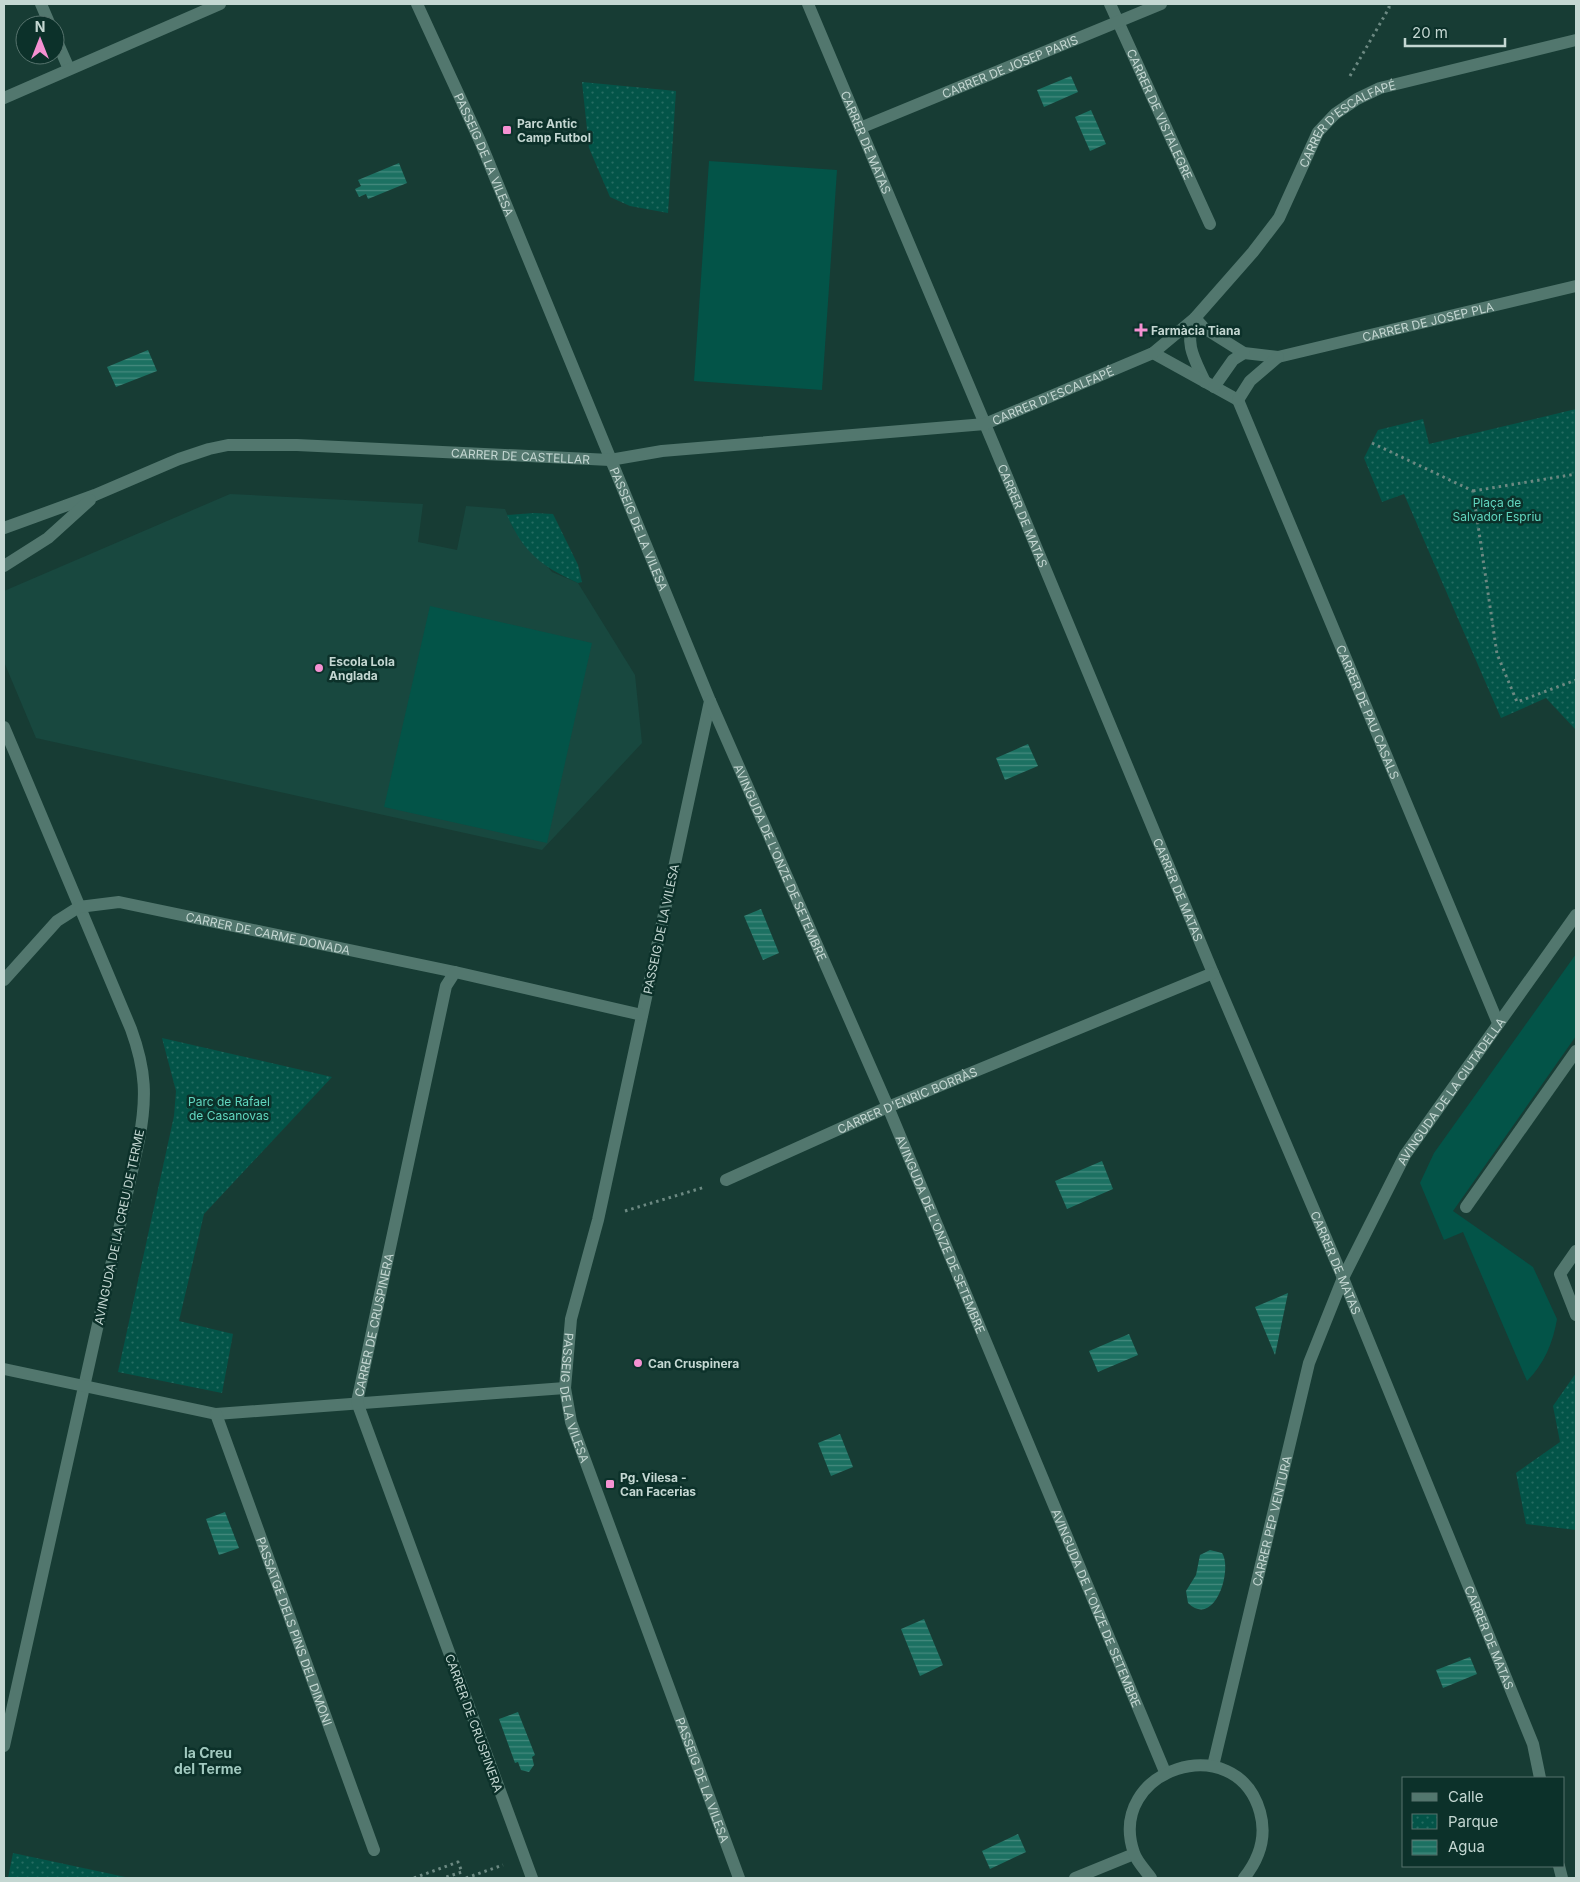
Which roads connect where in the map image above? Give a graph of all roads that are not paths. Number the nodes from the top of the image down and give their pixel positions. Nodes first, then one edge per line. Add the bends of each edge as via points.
1 (220, 4) edge
2 (417, 4) edge
3 (808, 4) edge
4 (1110, 4) edge
5 (1161, 4) edge
6 (1117, 22) junction
7 (1576, 40) edge
8 (65, 60) edge
9 (69, 69) junction
10 (4, 98) edge
11 (860, 128) junction
12 (1210, 224) dead end
13 (1576, 286) edge
14 (1195, 318) junction
15 (1153, 353) junction
16 (1244, 353) junction
17 (1278, 357) junction
18 (1210, 384) junction
19 (1238, 400) junction
20 (985, 424) junction
21 (610, 460) junction
22 (95, 495) junction
23 (4, 528) edge
24 (4, 566) edge
25 (710, 701) junction
26 (4, 727) edge
27 (79, 907) junction
28 (1576, 915) edge
29 (455, 972) junction
30 (1213, 973) junction
31 (4, 980) edge
32 (642, 1015) junction
33 (1498, 1023) junction
34 (1576, 1051) edge
35 (888, 1107) junction
36 (726, 1180) road end
37 (1466, 1207) dead end
38 (1576, 1251) edge
39 (1344, 1278) junction
40 (1576, 1315) edge
41 (4, 1370) edge
42 (84, 1388) junction
43 (565, 1388) junction
44 (357, 1402) junction
45 (216, 1414) junction
46 (4, 1746) edge
47 (1213, 1766) junction
48 (1165, 1772) junction
49 (1540, 1777) edge
50 (374, 1850) dead end
51 (1134, 1854) junction
52 (532, 1878) edge
53 (739, 1878) edge
54 (1075, 1878) edge
55 (1151, 1878) edge
56 (1244, 1878) edge

1 - 9 street
2 - 21 street, PASSEIG DE LA VILESA via 480,140
3 - 11 street, CARRER DE MATAS
4 - 6 street, CARRER DE VISTALEGRE
5 - 6 street, CARRER DE JOSEP PARIS
6 - 11 street, CARRER DE JOSEP PARIS
6 - 12 street, CARRER DE VISTALEGRE
7 - 14 street, CARRER D'ESCALFAPÉ via 1380,88 1335,114 1318,132 1279,218
8 - 9 street
9 - 10 street
11 - 20 street, CARRER DE MATAS
13 - 17 street, CARRER DE JOSEP PLA
14 - 15 street, CARRER D'ESCALFAPÉ
14 - 16 street, CARRER DE JOSEP PLA via 1204,328
14 - 18 street, CARRER D'ESCALFAPÉ via 1188,333 1190,345
15 - 18 street
15 - 20 street, CARRER D'ESCALFAPÉ
16 - 17 street, CARRER DE JOSEP PLA
16 - 18 street
17 - 19 street, CARRER DE JOSEP PLA via 1250,381
18 - 19 street
19 - 33 street, CARRER DE PAU CASALS
20 - 21 street, CARRER DE CASTELLAR via 662,451
20 - 30 street, CARRER DE MATAS
21 - 22 street, CARRER DE CASTELLAR via 249,444 209,449
21 - 25 street, PASSEIG DE LA VILESA
22 - 23 street, CARRER DE CASTELLAR
22 - 24 street, CARRER DE CASTELLAR via 48,538
25 - 32 street, PASSEIG DE LA VILESA
25 - 35 street, AVINGUDA DE L'ONZE DE SETEMBRE
26 - 27 street, AVINGUDA DE LA CREU DE TERME
27 - 29 street, CARRER DE CARME DONADA via 119,902
27 - 31 street via 57,921
27 - 42 street, AVINGUDA DE LA CREU DE TERME via 131,1029 140,1054 144,1081 139,1140
28 - 33 street, AVINGUDA DE LA CIUTADELLA
29 - 32 street
29 - 44 street, CARRER DE CRUSPINERA via 446,986
30 - 35 street, CARRER D'ENRIC BORRÀS
30 - 39 street, CARRER DE MATAS
32 - 43 street, PASSEIG DE LA VILESA via 598,1220 571,1319
33 - 39 street, AVINGUDA DE LA CIUTADELLA via 1405,1155
34 - 37 street
35 - 36 street, CARRER D'ENRIC BORRÀS
35 - 48 street, AVINGUDA DE L'ONZE DE SETEMBRE
38 - 40 street via 1560,1274
39 - 47 street, CARRER PEP VENTURA via 1310,1363
39 - 49 street, CARRER DE MATAS via 1532,1744
41 - 42 street
42 - 45 street
42 - 46 street, AVINGUDA DE LA CREU DE TERME
43 - 44 street
43 - 53 street, PASSEIG DE LA VILESA via 570,1422
44 - 45 street
44 - 52 street, CARRER DE CRUSPINERA
45 - 50 street, PASSATGE DELS PINS DEL DIMONI
47 - 48 street via 1188,1764
47 - 56 street via 1238,1778 1256,1800 1264,1826 1260,1854
48 - 51 street via 1146,1787 1134,1807 1130,1831
51 - 54 street
51 - 55 street

